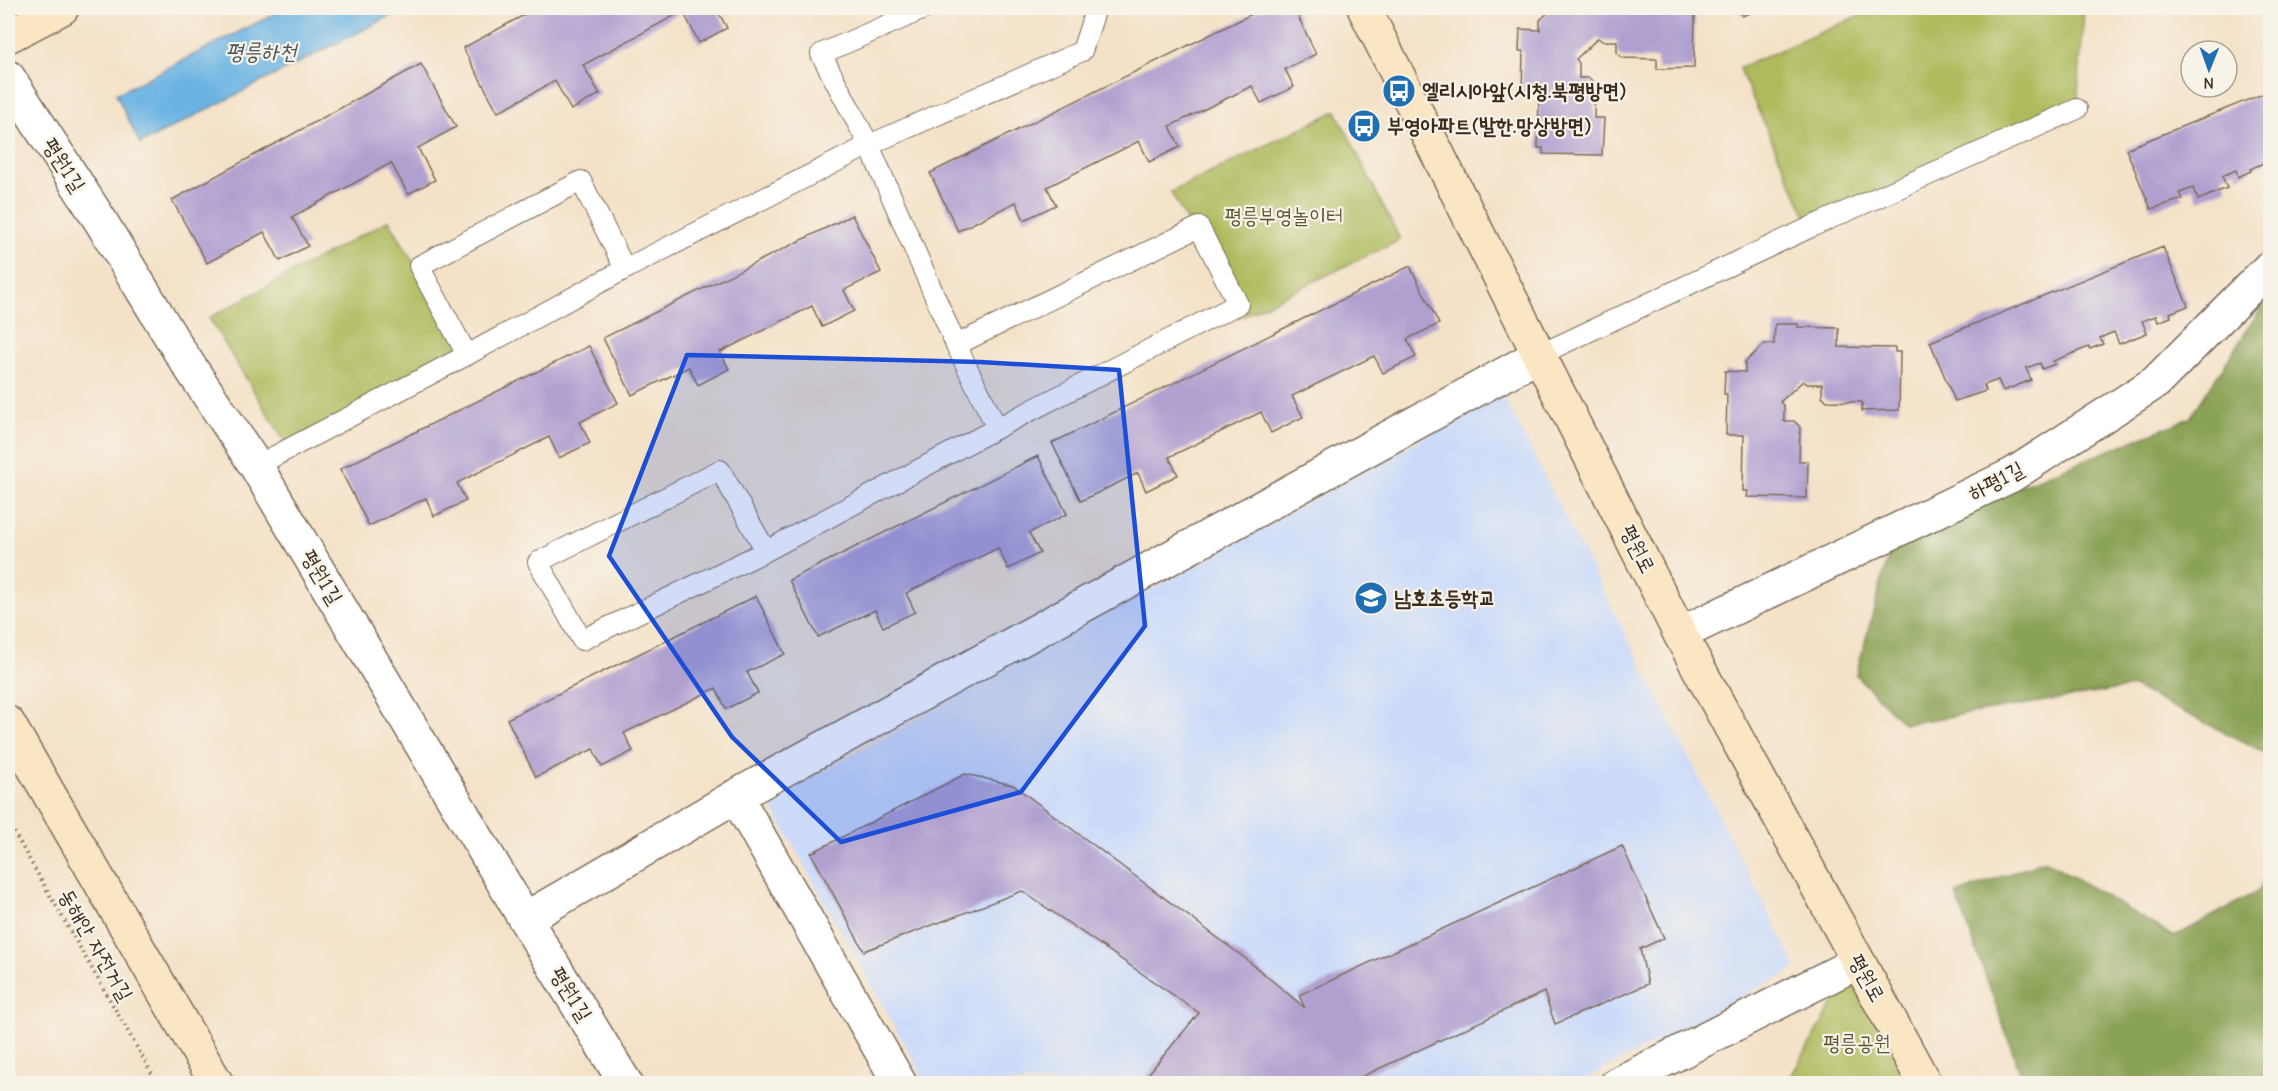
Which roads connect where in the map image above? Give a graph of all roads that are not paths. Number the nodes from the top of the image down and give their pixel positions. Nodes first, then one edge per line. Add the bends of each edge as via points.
1 (62, 8) edge
2 (926, 8) edge
3 (1096, 8) edge
4 (1364, 8) edge
5 (8, 36) edge
6 (8, 77) edge
7 (2077, 109) dead end
8 (868, 145) junction
9 (2271, 267) edge
10 (625, 269) junction
11 (957, 345) junction
12 (1541, 354) junction
13 (467, 355) junction
14 (997, 428) junction
15 (256, 466) junction
16 (766, 551) junction
17 (1680, 633) junction
18 (8, 723) edge
19 (735, 796) junction
20 (525, 920) junction
21 (1858, 962) junction
22 (217, 1083) edge
23 (626, 1083) edge
24 (900, 1083) edge
25 (1617, 1083) edge
26 (1925, 1083) edge

1 - 5 street
2 - 8 lane via 821,54
3 - 8 lane via 1082,51
4 - 12 street, 평원로
6 - 15 street, 평원1길
7 - 12 lane
8 - 10 lane
8 - 11 lane
9 - 17 street, 하평1길 via 2156,382 2012,475
10 - 13 lane
10 - 13 lane via 581,182 418,266
11 - 14 lane
11 - 14 lane via 1199,227 1239,304
12 - 17 street, 평원로
12 - 19 street
13 - 15 lane
14 - 16 lane
15 - 20 street, 평원1길
16 - 16 lane via 582,640 538,562 720,470
17 - 21 street, 평원로
18 - 22 street
19 - 20 street
19 - 24 street
20 - 23 street, 평원1길
21 - 25 street
21 - 26 street, 평원로

